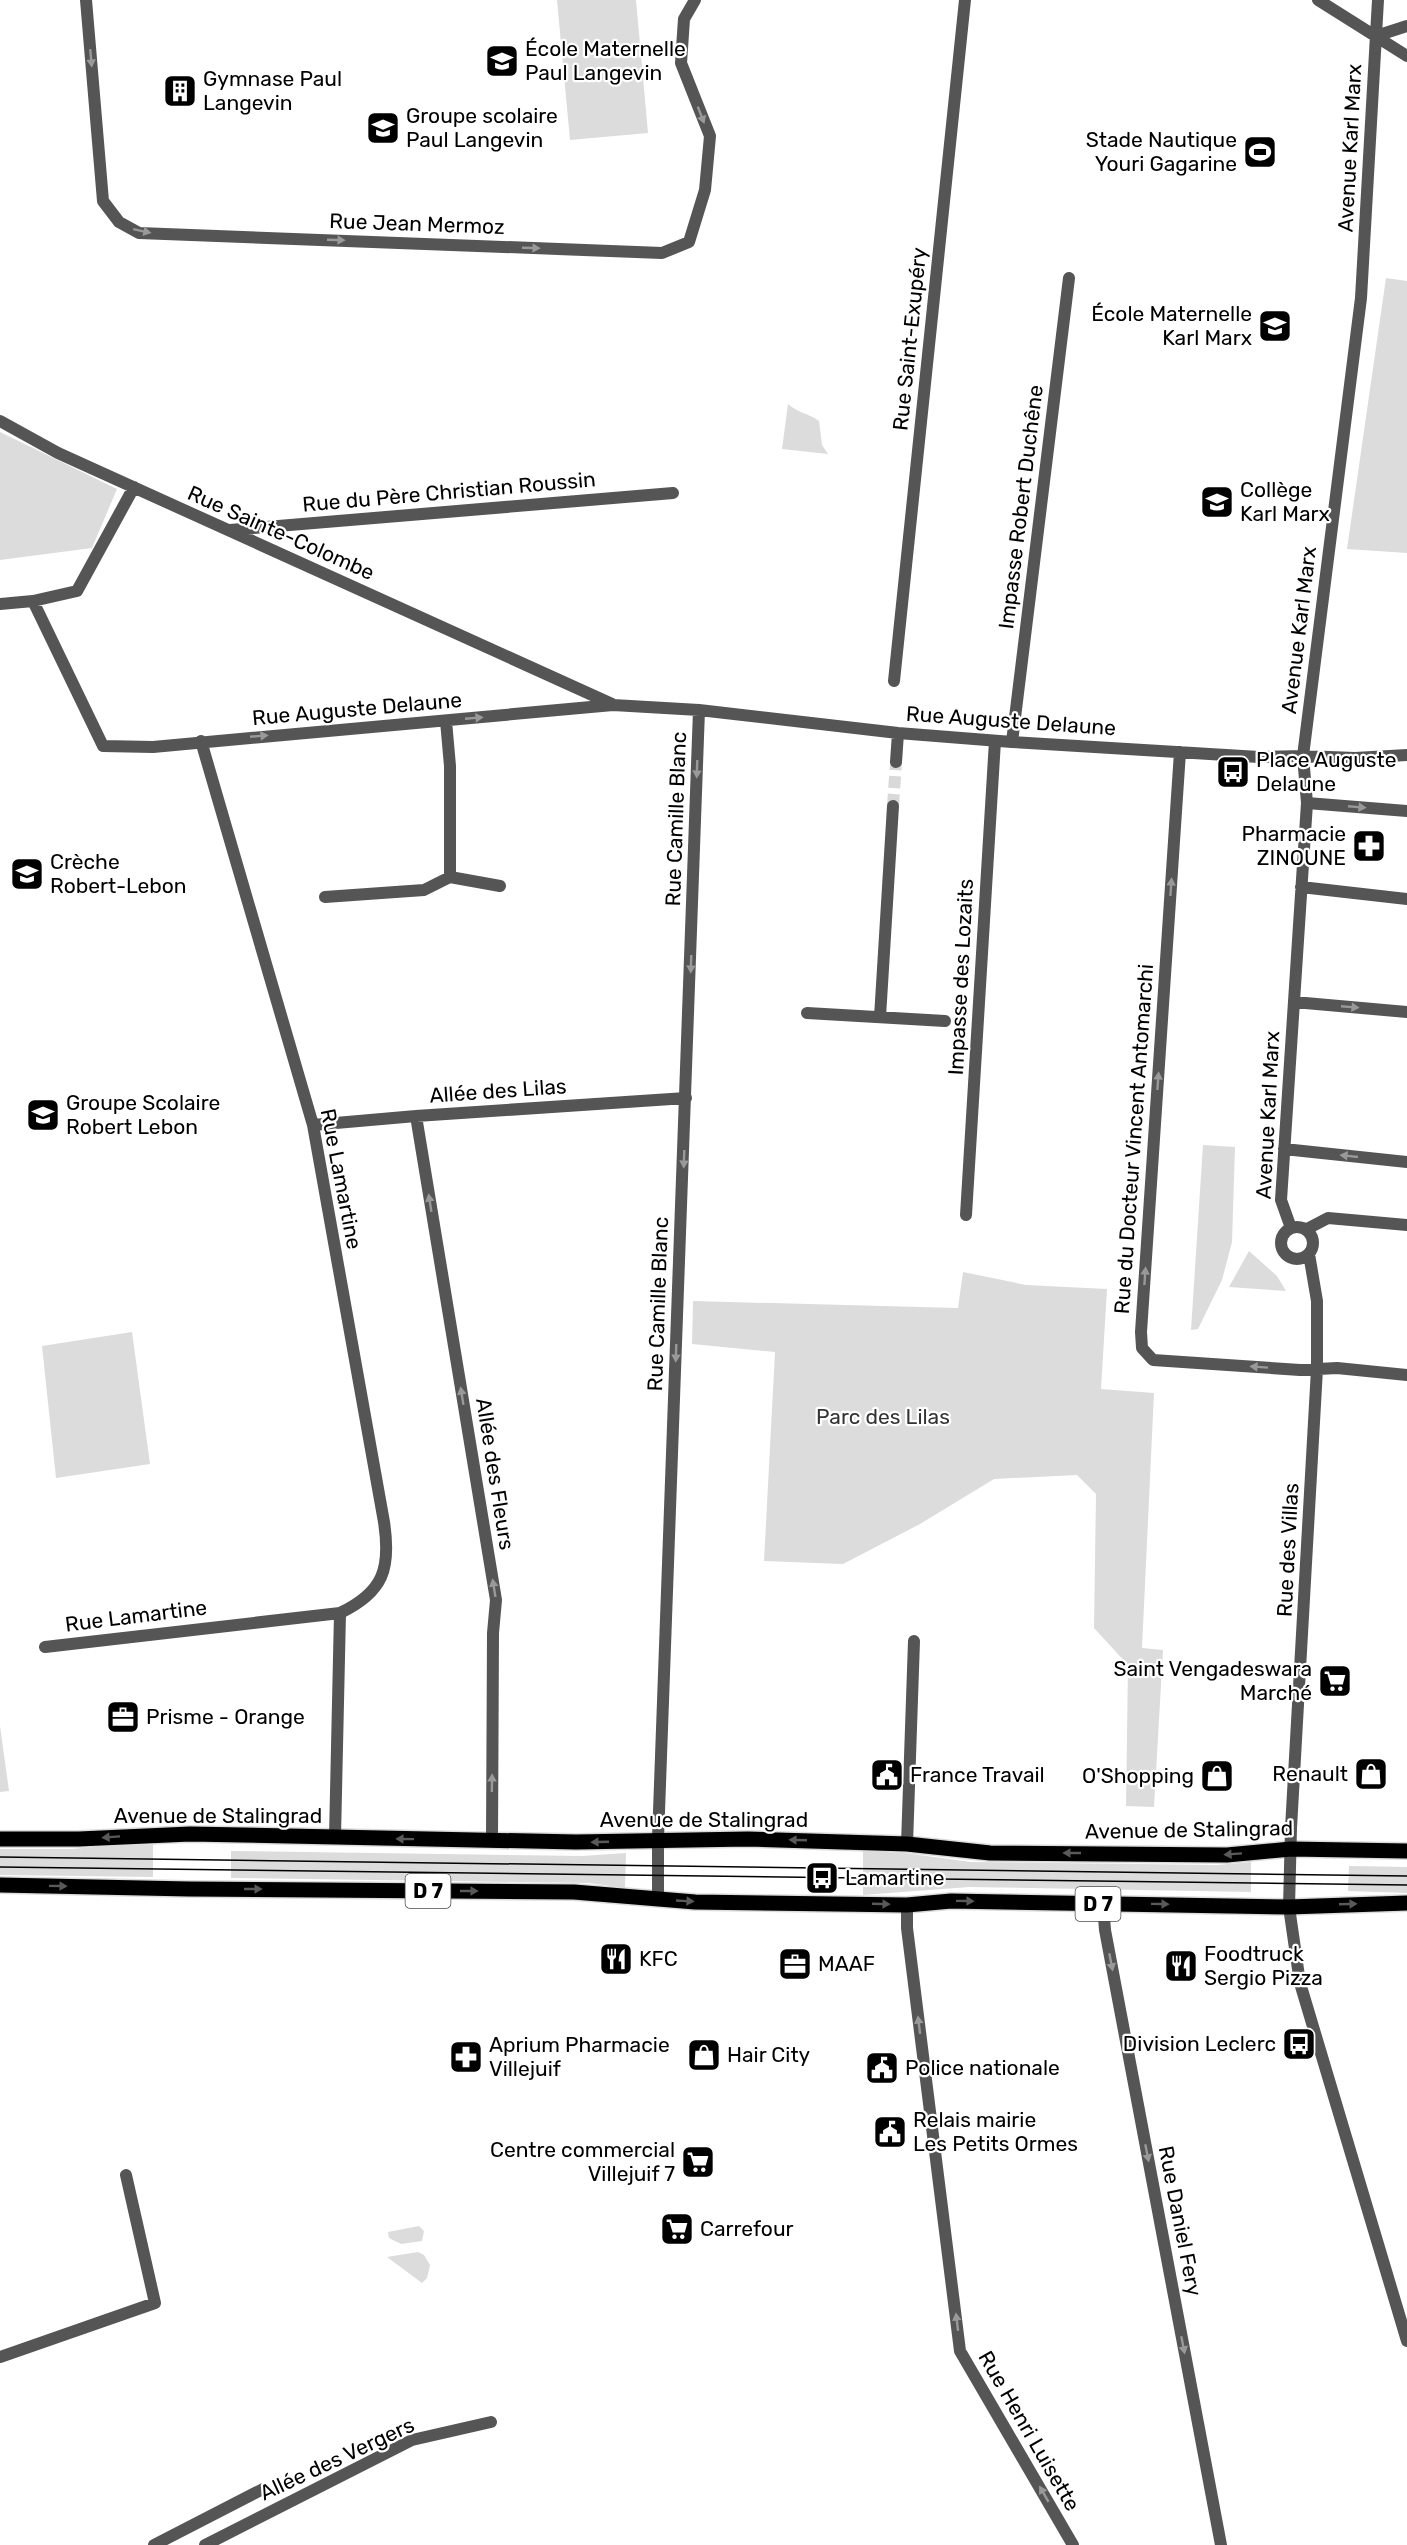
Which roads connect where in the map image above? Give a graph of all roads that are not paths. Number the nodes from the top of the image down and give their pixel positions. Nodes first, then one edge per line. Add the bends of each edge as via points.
1 (86, 0) edge
2 (695, 0) edge
3 (965, 0) edge
4 (1318, 0) edge
5 (1378, 0) edge
6 (1407, 26) edge
7 (1376, 36) junction
8 (1406, 55) edge
9 (1069, 278) dead end
10 (0, 422) edge
11 (134, 487) junction
12 (673, 493) dead end
13 (229, 530) junction
14 (33, 601) junction
15 (0, 604) edge
16 (548, 675) joint
17 (894, 681) dead end
18 (613, 705) junction
19 (699, 710) junction
20 (446, 721) junction
21 (898, 733) junction
22 (201, 741) junction
23 (995, 741) junction
24 (1012, 742) junction
25 (1180, 752) junction
26 (1407, 754) edge
27 (1303, 756) junction
28 (896, 762) tunnel mouth
29 (1307, 803) junction
30 (893, 806) tunnel mouth
31 (1407, 811) edge
32 (450, 877) junction
33 (500, 886) dead end
34 (1301, 886) junction
35 (325, 897) dead end
36 (1407, 899) edge
37 (1294, 1002) junction
38 (1407, 1012) edge
39 (807, 1013) dead end
40 (880, 1017) junction
41 (945, 1021) dead end
42 (686, 1098) junction
43 (416, 1116) junction
44 (313, 1125) junction
45 (1284, 1149) junction
46 (1407, 1162) edge
47 (966, 1215) dead end
48 (1407, 1225) edge
49 (1291, 1228) junction
50 (1306, 1229) junction
51 (1309, 1254) junction
52 (1317, 1369) junction
53 (1407, 1375) edge
54 (340, 1613) junction
55 (914, 1641) dead end
56 (45, 1647) dead end
57 (335, 1837) junction
58 (0, 1839) edge
59 (658, 1839) junction
60 (492, 1841) junction
61 (907, 1844) junction
62 (1291, 1849) junction
63 (1407, 1851) edge
64 (0, 1885) edge
65 (658, 1900) junction
66 (1407, 1903) edge
67 (1102, 1904) junction
68 (907, 1905) junction
69 (1289, 1907) junction
70 (126, 2175) dead end
71 (1401, 2298) edge
72 (1407, 2341) edge
73 (0, 2357) edge
74 (491, 2422) dead end
75 (263, 2489) dead end
76 (154, 2545) edge
77 (205, 2545) edge
78 (1073, 2545) edge
79 (1221, 2545) edge

1 - 2 street, Rue Jean Mermoz via 103,201 119,222 139,233 662,253 689,242 705,190 710,136 681,63 684,19
3 - 17 street, Rue Saint-Exupéry
4 - 7 street
5 - 7 street, Avenue Karl Marx
6 - 7 street
7 - 8 street
7 - 27 street, Avenue Karl Marx via 1361,297
9 - 24 street, Impasse Robert Duchêne
10 - 11 street, Rue Sainte-Colombe
11 - 13 street, Rue Sainte-Colombe
11 - 14 street via 77,591
12 - 13 street, Rue du Père Christian Roussin
13 - 16 street, Rue Sainte-Colombe
14 - 15 street
14 - 22 street, Rue Auguste Delaune via 103,746 153,747
16 - 18 street, Rue Auguste Delaune
18 - 19 street, Rue Auguste Delaune
20 -> 18 street, Rue Auguste Delaune
19 - 21 street, Rue Auguste Delaune
19 -> 42 street, Rue Camille Blanc
22 -> 20 street, Rue Auguste Delaune
20 - 32 street
21 - 23 street, Rue Auguste Delaune
21 - 28 street
22 - 44 street, Rue Lamartine
23 - 24 street, Rue Auguste Delaune
23 - 47 street, Impasse des Lozaits
24 - 25 street, Rue Auguste Delaune
25 - 27 street, Rue Auguste Delaune
52 -> 25 street, Rue du Docteur Vincent Antomarchi via 1153,1360 1142,1348
26 - 27 street, Rue Auguste Delaune
27 - 29 street, Avenue Karl Marx
29 -> 31 street
29 - 34 street, Avenue Karl Marx
30 - 40 street
32 - 33 street
32 - 35 street via 424,890
34 - 36 street
34 - 37 street, Avenue Karl Marx
37 -> 38 street
37 - 45 street, Avenue Karl Marx
39 - 40 street
40 - 41 street
42 - 43 street, Allée des Lilas
42 -> 59 street, Rue Camille Blanc
43 - 44 street, Allée des Lilas
60 -> 43 street, Allée des Fleurs via 496,1600
44 - 54 street, Rue Lamartine via 387,1544 376,1588
46 -> 45 street
45 - 49 street, Avenue Karl Marx via 1281,1200
48 - 50 street via 1328,1218
49 - 50 street
49 - 51 street via 1283,1236 1283,1250 1295,1258
50 - 51 street via 1314,1244
51 - 52 street, Rue des Villas via 1317,1301
52 - 53 street, Rue du Docteur Vincent Antomarchi
52 - 62 street, Rue des Villas
54 - 56 street, Rue Lamartine
54 - 57 street
55 - 61 street
57 -> 58 main road, Avenue de Stalingrad via 190,1834
60 -> 57 main road, Avenue de Stalingrad
59 -> 60 main road, Avenue de Stalingrad
61 -> 59 main road, Avenue de Stalingrad
59 - 65 street, Rue Camille Blanc
62 -> 61 main road, Avenue de Stalingrad via 1227,1855 990,1853
62 - 63 main road, Avenue de Stalingrad
62 - 69 street, Rue des Villas
64 -> 65 main road, D 7 via 574,1892
65 -> 68 main road, D 7
69 -> 66 main road, D 7
68 -> 67 main road, D 7 via 951,1901
67 -> 69 main road, D 7
67 -> 79 street, Rue Daniel Fery
78 -> 68 street, Rue Henri Luisette via 960,2351
69 - 71 street, Rue des Villas via 1300,1983
70 - 73 street via 155,2303
71 - 72 street, Rue des Villas
74 - 77 street, Allée des Vergers via 412,2440
75 - 76 street

